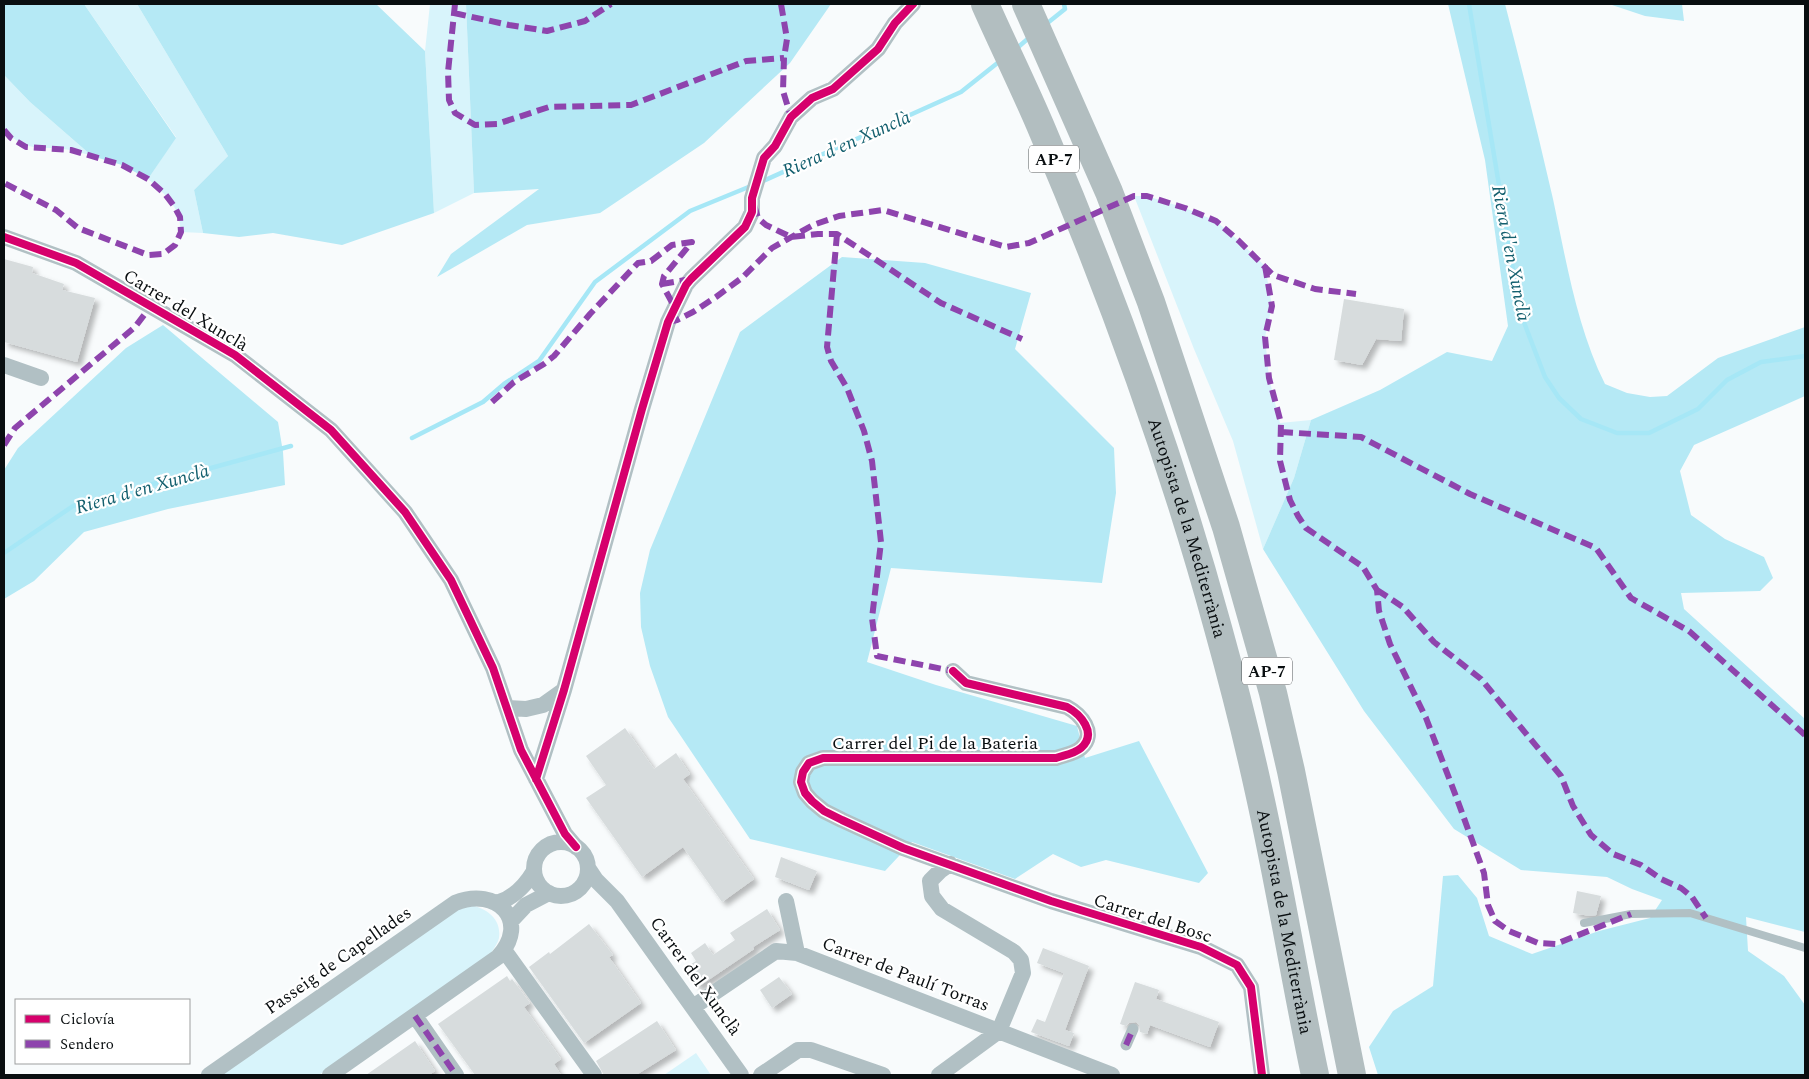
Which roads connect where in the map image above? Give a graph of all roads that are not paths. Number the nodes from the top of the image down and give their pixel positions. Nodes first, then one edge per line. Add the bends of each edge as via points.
1 (913, 4) edge
2 (985, 4) edge
3 (1026, 4) edge
4 (4, 237) edge
5 (4, 366) edge
6 (41, 378) dead end
7 (954, 671) dead end
8 (564, 690) junction
9 (507, 708) junction
10 (536, 779) junction
11 (552, 808) junction
12 (576, 847) junction
13 (544, 848) junction
14 (950, 864) junction
15 (588, 868) junction
16 (534, 871) junction
17 (549, 893) junction
18 (572, 893) junction
19 (617, 901) junction
20 (786, 901) dead end
21 (496, 903) junction
22 (511, 920) junction
23 (1584, 923) dead end
24 (1805, 948) edge
25 (504, 950) junction
26 (797, 953) junction
27 (693, 1007) junction
28 (415, 1016) junction
29 (1133, 1029) dead end
30 (999, 1031) junction
31 (1126, 1045) dead end
32 (1349, 1063) edge
33 (1313, 1066) edge
34 (1103, 1073) edge
35 (209, 1075) edge
36 (330, 1075) edge
37 (456, 1075) edge
38 (594, 1075) edge
39 (741, 1075) edge
40 (761, 1075) edge
41 (884, 1075) edge
42 (939, 1075) edge
43 (1262, 1075) edge

1 - 8 street via 895,23 878,49 833,89 812,98 791,117 775,146 764,158 752,198 752,212 745,227 691,279 675,308 642,410
2 - 33 highway, Autopista de la Mediterrània / AP-7 via 1083,229 1173,476 1219,630 1259,791
3 - 32 highway, Autopista de la Mediterrània / AP-7 via 1109,192 1152,302 1226,527 1273,693 1291,771
4 - 9 street, Carrer del Xunclà via 76,263 235,355 331,430 406,512 451,580 493,668
5 - 6 street
7 - 14 street, Carrer del Pi de la Bateria via 966,683 1067,706 1078,713 1088,730 1083,747 1056,758 823,758 809,763 801,782 805,794 824,811 903,848
8 - 9 street via 543,705
8 - 10 street
9 - 10 street, Carrer del Xunclà
10 - 11 street, Carrer del Xunclà
11 - 12 street, Carrer del Xunclà via 565,834
11 - 13 street
12 - 13 street via 559,842
12 - 15 street via 582,852
13 - 16 street via 537,857
14 - 30 street via 930,881 932,896 942,909 1014,952 1021,960 1024,973
14 - 43 street, Carrer del Bosc via 1051,901 1201,947 1237,965 1251,987
15 - 18 street via 582,885
15 - 19 street, Carrer del Xunclà
16 - 17 street via 541,888
16 - 21 street via 526,884
17 - 18 street via 561,896
17 - 22 street via 526,906
18 - 19 street via 596,894
19 - 27 street, Carrer del Xunclà
20 - 26 street
21 - 22 street
21 - 35 street, Passeig de Capellades via 476,898 455,903
22 - 25 street via 510,936
23 - 24 lane via 1632,914 1690,913
25 - 28 street
25 - 38 street
26 - 27 street, Carrer de Paulí Torras via 776,951
26 - 30 street, Carrer de Paulí Torras
27 - 39 street, Carrer del Xunclà
28 - 36 street
28 - 37 street
29 - 31 street
30 - 34 street, Carrer de Paulí Torras
30 - 42 street
40 - 41 street via 798,1050 811,1050

